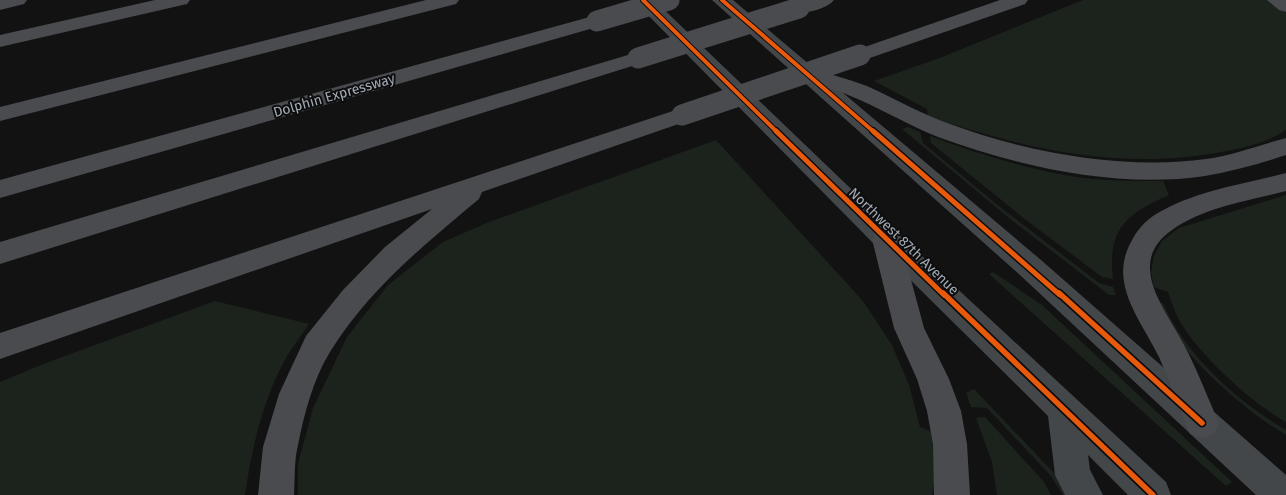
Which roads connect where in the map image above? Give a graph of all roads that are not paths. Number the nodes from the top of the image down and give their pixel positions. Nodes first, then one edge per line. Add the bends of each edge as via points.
1 (16, 0) edge
2 (180, 0) edge
3 (449, 0) edge
4 (643, 0) edge
5 (669, 0) edge
6 (722, 0) edge
7 (824, 0) edge
8 (1018, 0) edge
9 (1277, 0) edge
10 (0, 4) edge
11 (1286, 6) edge
12 (0, 41) edge
13 (809, 75) junction
14 (0, 114) edge
15 (1286, 146) edge
16 (484, 182) junction
17 (1286, 182) edge
18 (0, 189) edge
19 (886, 239) junction
20 (0, 253) edge
21 (99, 314) junction
22 (0, 346) edge
23 (0, 358) edge
24 (1064, 410) junction
25 (1202, 422) junction
26 (276, 495) edge
27 (952, 495) edge
28 (1084, 495) edge
29 (1152, 495) edge
30 (1282, 495) edge

1 - 10 highway
2 - 12 highway
3 - 14 highway
4 - 19 main road, Northwest 87th Avenue
5 - 18 highway, Dolphin Expressway, bridge
6 - 13 main road
7 - 20 highway, bridge
8 - 16 highway, bridge
9 - 11 highway
13 - 15 highway via 862,92 946,131 1063,162 1179,169 1238,162
13 - 25 main road
16 - 21 highway
16 - 26 highway via 395,254 353,298 318,345 295,394 280,447
17 - 25 highway via 1173,217 1146,237 1138,255 1135,264 1139,290 1172,351
19 - 24 main road, Northwest 87th Avenue
19 - 27 highway via 909,328 944,411 950,444
21 - 22 highway
21 - 23 highway
24 - 28 main road via 1073,475
24 - 29 main road, Northwest 87th Avenue
25 - 30 main road

